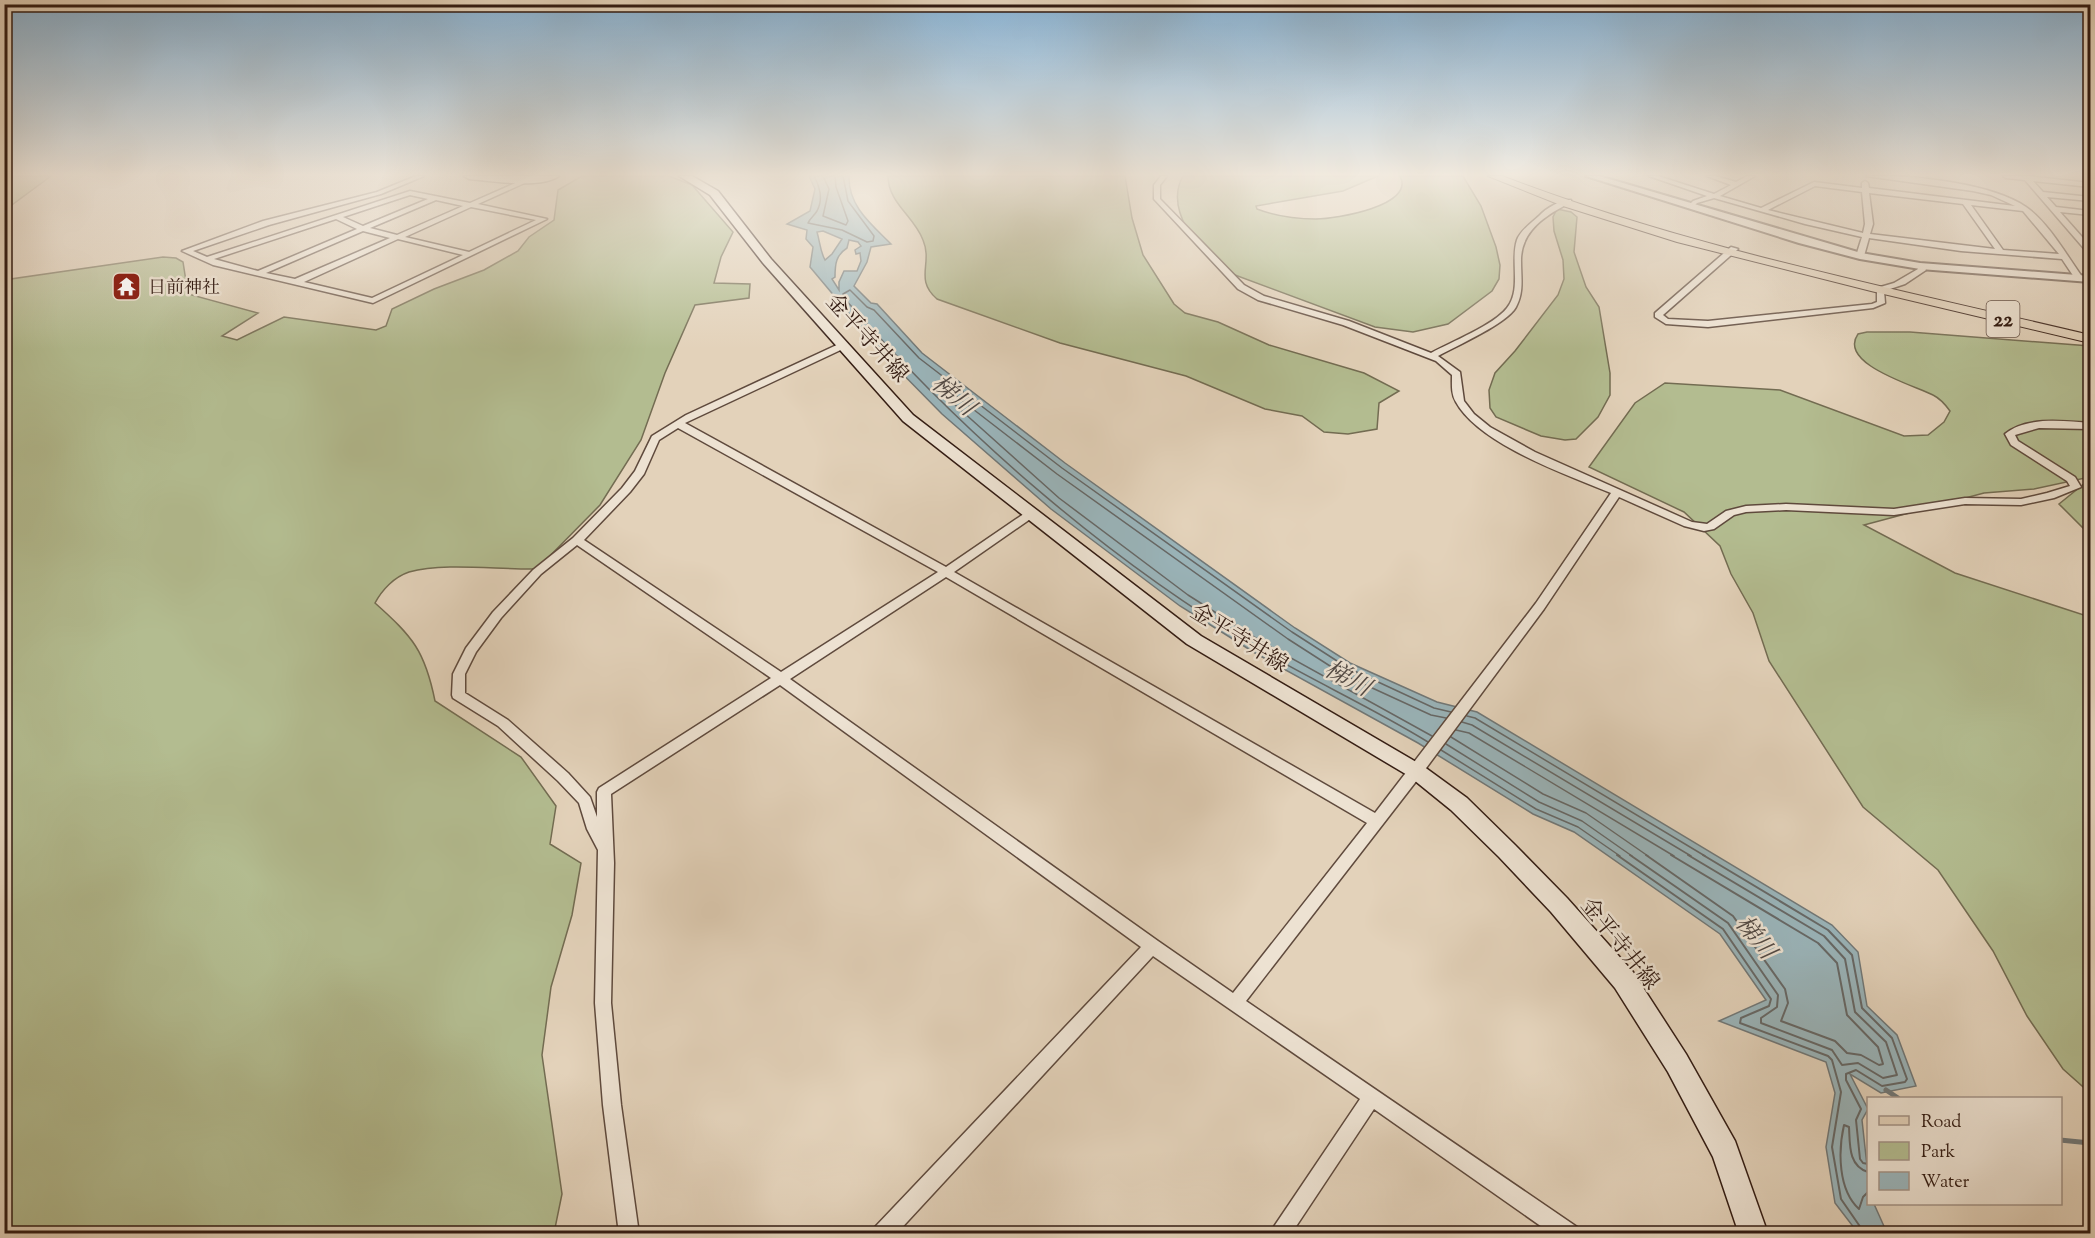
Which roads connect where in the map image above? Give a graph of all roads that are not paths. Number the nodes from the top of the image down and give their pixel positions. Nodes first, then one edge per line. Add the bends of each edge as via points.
1 (235, 234) edge
2 (285, 234) edge
3 (352, 234) edge
4 (382, 234) edge
5 (408, 234) edge
6 (512, 234) edge
7 (746, 234) edge
8 (1189, 234) edge
9 (1524, 234) edge
10 (1660, 234) edge
11 (1783, 234) edge
12 (1857, 234) edge
13 (1988, 234) edge
14 (2045, 234) edge
15 (2077, 234) edge
16 (1867, 236) junction
17 (398, 238) junction
18 (2091, 250) edge
19 (1732, 251) junction
20 (2001, 252) junction
21 (470, 254) junction
22 (1860, 256) junction
23 (2064, 257) junction
24 (207, 259) junction
25 (1920, 266) junction
26 (259, 273) junction
27 (2085, 278) edge
28 (296, 282) junction
29 (1894, 288) junction
30 (1880, 290) junction
31 (2091, 337) edge
32 (844, 345) junction
33 (1431, 356) junction
34 (679, 424) junction
35 (2091, 426) edge
36 (1617, 492) junction
37 (1032, 513) junction
38 (578, 540) junction
39 (945, 572) junction
40 (780, 678) junction
41 (1422, 763) junction
42 (1376, 821) junction
43 (604, 850) junction
44 (1152, 946) junction
45 (1235, 1003) junction
46 (1372, 1097) junction
47 (629, 1233) edge
48 (882, 1233) edge
49 (1280, 1233) edge
50 (1570, 1233) edge
51 (1754, 1233) edge

1 - 24 street via 186,251
2 - 24 street
3 - 26 street
4 - 17 street
5 - 17 street
6 - 21 street
7 - 32 main road, 金平寺井線
8 - 33 street via 1240,287 1261,298 1346,322
9 - 33 street via 1516,259 1519,286 1512,308 1497,321
10 - 19 main road, 22
11 - 22 street
12 - 16 street
13 - 20 street
14 - 23 street
15 - 18 street
16 - 20 street
16 - 22 street
17 - 21 street
17 - 28 street
19 - 29 main road, 22
19 - 30 main road, 22
19 - 30 street via 1658,315 1666,321 1692,324 1873,306 1881,303
20 - 23 street
21 - 28 street via 373,301
22 - 25 street
23 - 27 street
24 - 26 street
25 - 27 street
25 - 29 street via 1922,270
26 - 28 street
29 - 30 street
29 - 31 main road, 22
30 - 31 main road, 22
32 - 34 street
32 - 37 main road, 金平寺井線 via 908,418
33 - 36 street via 1457,374 1459,401 1473,419 1506,442
34 - 38 street via 656,438 640,472
34 - 39 street
35 - 36 street via 2041,426 2010,434 2014,443 2076,487 2021,502 1965,501 1886,512 1746,509 1704,528
36 - 41 street via 1540,606
37 - 39 street
37 - 41 main road, 金平寺井線 via 1194,640
38 - 40 street
38 - 43 street via 537,572 497,615 470,651 459,674 459,695 503,723 585,801
39 - 40 street
39 - 42 street
40 - 43 street via 604,792
40 - 44 street
41 - 42 street
41 - 51 main road, 金平寺井線 via 1559,905 1624,981 1677,1063 1725,1151
42 - 45 street
43 - 47 street via 603,1003
44 - 45 street
44 - 48 street
45 - 46 street
46 - 49 street
46 - 50 street

